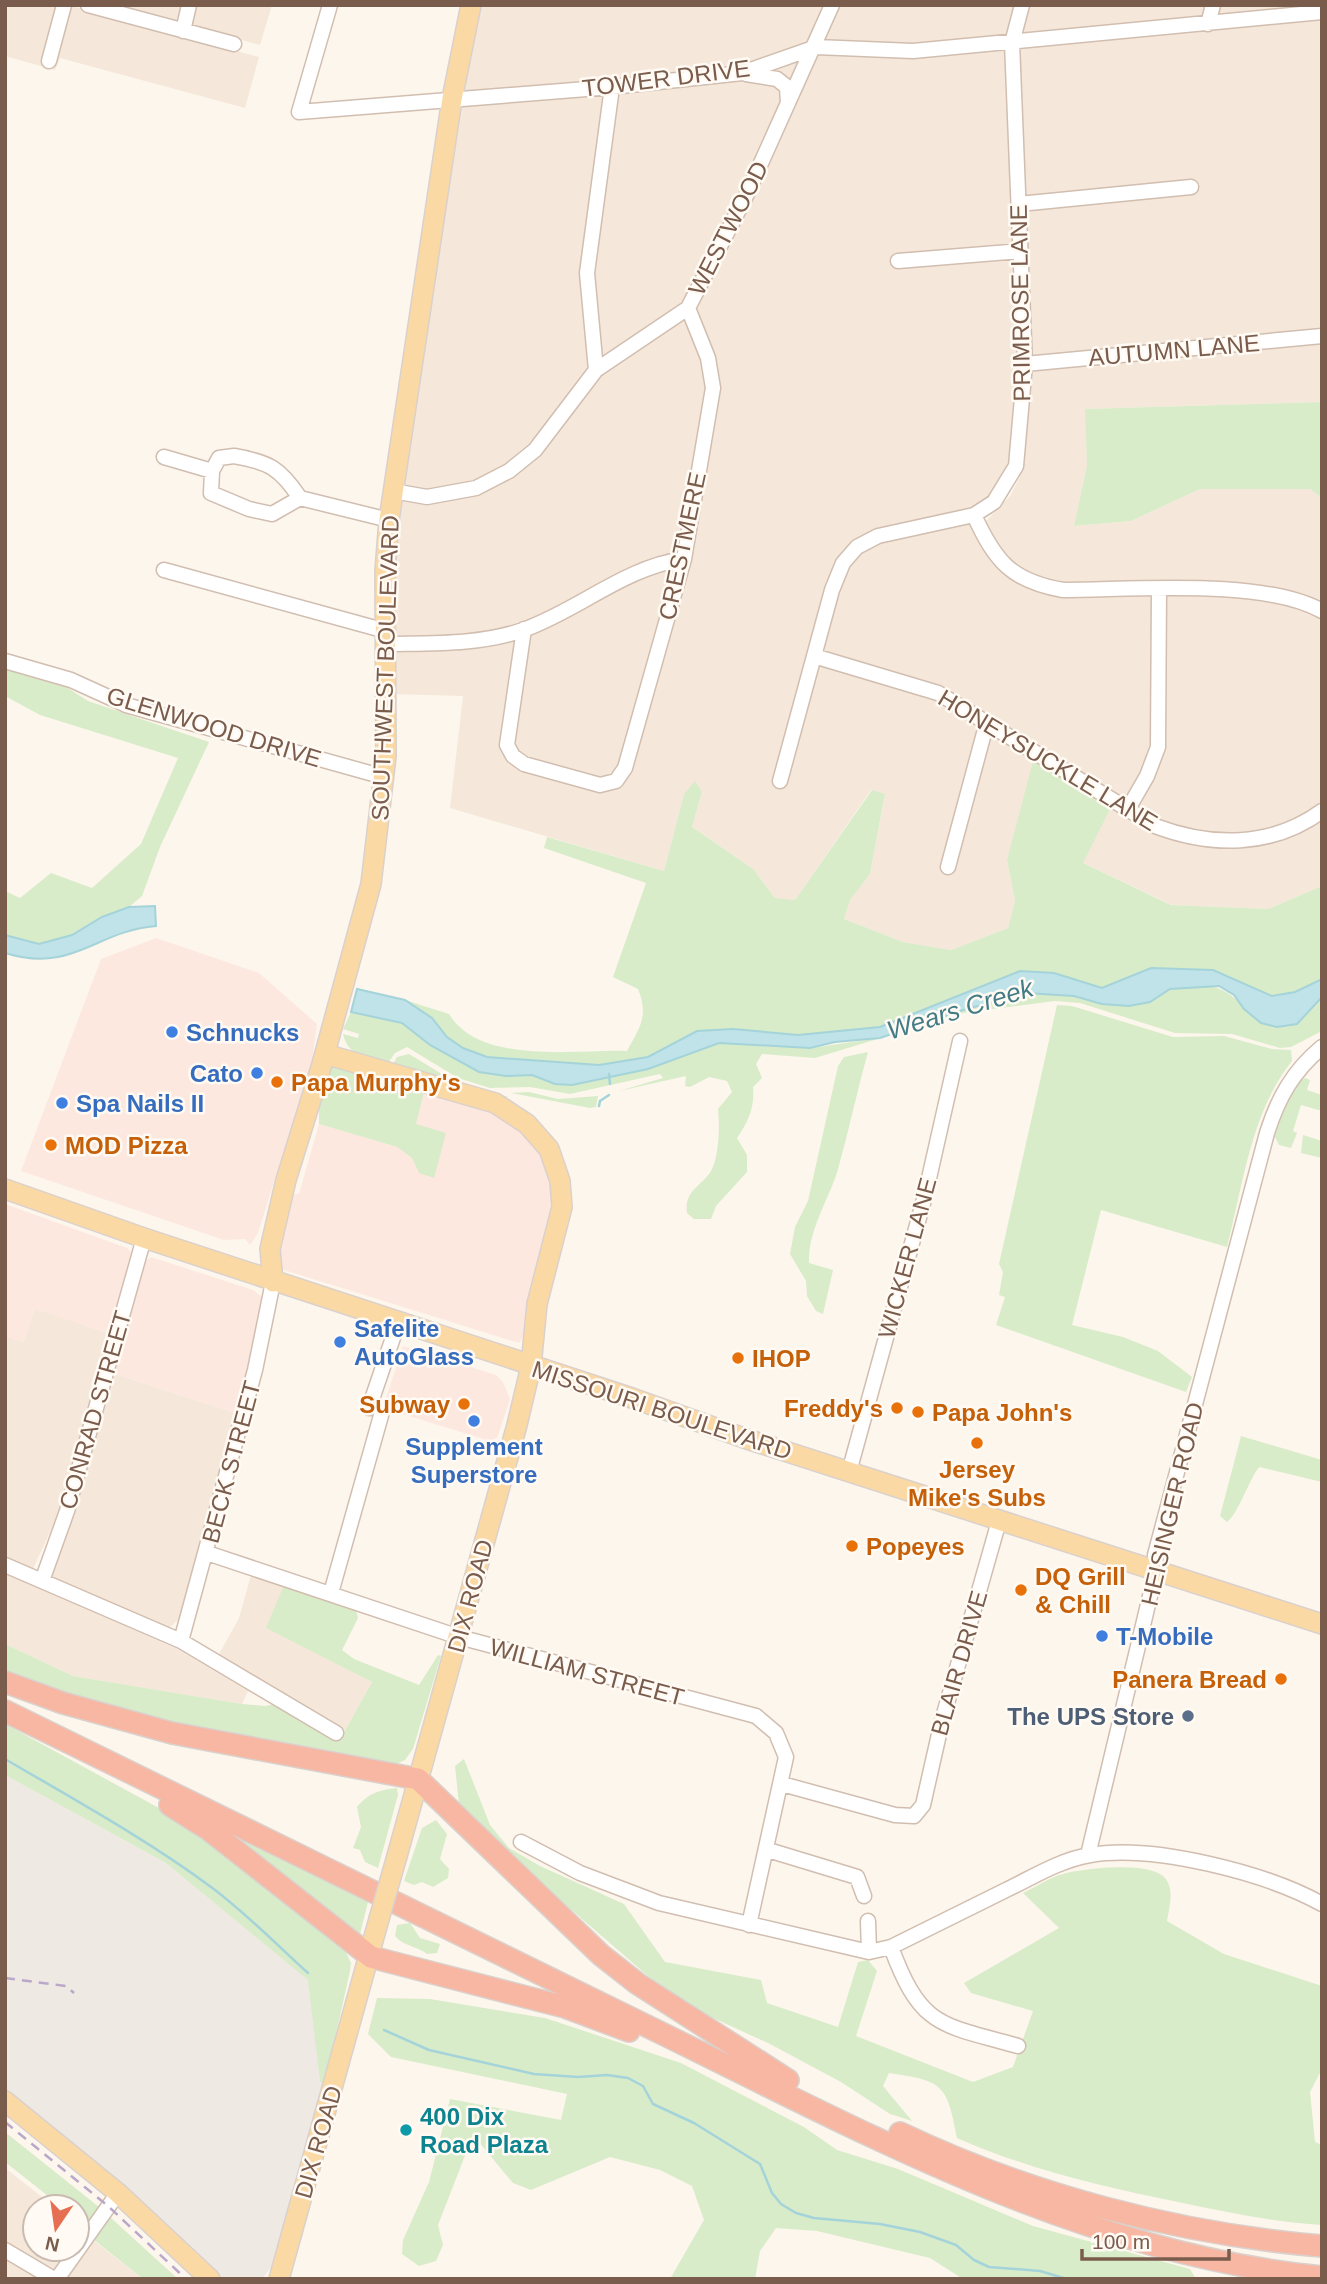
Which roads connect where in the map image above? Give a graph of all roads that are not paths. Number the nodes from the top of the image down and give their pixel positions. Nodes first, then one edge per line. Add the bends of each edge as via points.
1 (64, 5) edge
2 (88, 5) edge
3 (189, 5) edge
4 (330, 5) edge
5 (471, 5) edge
6 (832, 5) edge
7 (1022, 5) edge
8 (1213, 5) edge
9 (1322, 12) edge
10 (1208, 24) junction
11 (183, 31) junction
12 (1012, 43) junction
13 (234, 44) dead end
14 (816, 47) junction
15 (49, 61) dead end
16 (742, 74) junction
17 (612, 87) junction
18 (452, 99) junction
19 (788, 107) junction
20 (1191, 187) dead end
21 (1019, 204) junction
22 (1020, 251) junction
23 (898, 261) dead end
24 (688, 308) junction
25 (1322, 336) edge
26 (1025, 364) junction
27 (596, 370) junction
28 (163, 457) dead end
29 (212, 471) junction
30 (393, 491) junction
31 (300, 498) junction
32 (974, 515) junction
33 (389, 520) junction
34 (684, 559) junction
35 (164, 570) dead end
36 (1159, 590) junction
37 (1322, 611) edge
38 (524, 629) junction
39 (386, 638) junction
40 (814, 656) junction
41 (5, 661) edge
42 (987, 722) junction
43 (384, 776) junction
44 (780, 781) dead end
45 (1128, 809) junction
46 (1322, 811) edge
47 (948, 867) dead end
48 (332, 1029) junction
49 (960, 1041) dead end
50 (1322, 1047) edge
51 (325, 1054) junction
52 (364, 1066) junction
53 (5, 1189) edge
54 (144, 1238) junction
55 (273, 1282) junction
56 (398, 1322) junction
57 (531, 1366) junction
58 (849, 1472) junction
59 (999, 1521) junction
60 (206, 1553) junction
61 (5, 1565) edge
62 (1156, 1572) junction
63 (42, 1581) junction
64 (331, 1593) junction
65 (1322, 1624) edge
66 (459, 1637) junction
67 (181, 1641) junction
68 (5, 1682) edge
69 (5, 1696) edge
70 (5, 1711) edge
71 (336, 1733) dead end
72 (55, 1735) junction
73 (418, 1779) junction
74 (782, 1784) junction
75 (520, 1843) dead end
76 (768, 1850) junction
77 (1088, 1855) junction
78 (864, 1896) dead end
79 (1322, 1904) edge
80 (869, 1921) dead end
81 (749, 1925) junction
82 (891, 1947) junction
83 (869, 1952) junction
84 (371, 1957) junction
85 (1017, 2046) dead end
86 (788, 2080) junction
87 (761, 2082) junction
88 (5, 2101) edge
89 (118, 2193) junction
90 (1322, 2246) edge
91 (5, 2250) edge
92 (1322, 2277) edge
93 (279, 2278) edge
94 (56, 2279) edge
95 (210, 2279) edge

1 - 15 street
2 - 11 street
3 - 11 street
4 - 18 street, TOWER DRIVE via 299,112
5 - 18 main road, SOUTHWEST BOULEVARD
6 - 14 street, WESTWOOD
7 - 12 street, PRIMROSE LANE
8 - 10 street
9 - 10 street, TOWER DRIVE
10 - 12 street, TOWER DRIVE
11 - 13 street
12 - 14 street, TOWER DRIVE via 913,51
12 - 21 street, PRIMROSE LANE
14 - 16 street, TOWER DRIVE
14 - 19 street, WESTWOOD
16 - 17 street, TOWER DRIVE
16 - 19 street via 777,79 787,87
17 - 18 street, TOWER DRIVE
17 - 27 street via 587,273
18 - 30 main road, SOUTHWEST BOULEVARD
19 - 24 street, WESTWOOD
20 - 21 street
21 - 22 street, PRIMROSE LANE
22 - 23 street
22 - 26 street, PRIMROSE LANE
24 - 27 street, WESTWOOD
24 - 34 street, CRESTMERE via 708,358 713,388
25 - 26 street, AUTUMN LANE
26 - 32 street, PRIMROSE LANE via 1016,466 994,502
27 - 30 street, WESTWOOD via 535,450 509,471 476,488 427,497
28 - 29 street
29 - 31 street via 219,458 263,462 284,474
29 - 31 street via 211,493 249,509 272,514
30 - 33 main road, SOUTHWEST BOULEVARD
31 - 33 street
32 - 36 street via 1004,567 1035,585 1063,590
32 - 40 street, PRIMROSE LANE via 878,536 858,547 843,563 832,590
33 - 39 main road, SOUTHWEST BOULEVARD
34 - 38 street via 655,563
34 - 38 street, CRESTMERE via 625,768 615,781 600,785 524,764 513,756 507,745
35 - 39 street
36 - 37 street via 1278,594
36 - 45 street via 1158,747
38 - 39 street via 471,642
39 - 43 main road, SOUTHWEST BOULEVARD
40 - 42 street, HONEYSUCKLE LANE via 939,693
40 - 44 street, PRIMROSE LANE
41 - 43 street, GLENWOOD DRIVE via 71,680 157,715
42 - 45 street, HONEYSUCKLE LANE
42 - 47 street
43 - 48 main road, SOUTHWEST BOULEVARD via 371,884
45 - 46 street, HONEYSUCKLE LANE via 1155,826 1190,839 1240,842 1287,831
48 - 51 main road, SOUTHWEST BOULEVARD
48 - 52 main road via 341,1049
49 - 58 street, WICKER LANE via 925,1196
50 - 62 street, HEISINGER ROAD via 1283,1090 1261,1155 1155,1555
51 - 52 main road, DIX ROAD
51 - 55 main road, SOUTHWEST BOULEVARD via 270,1249
52 - 57 main road, DIX ROAD via 495,1103 527,1124 549,1150 562,1208 537,1304
53 - 54 main road, MISSOURI BOULEVARD
54 - 55 main road, MISSOURI BOULEVARD
54 - 63 street, CONRAD STREET via 67,1511
55 - 56 main road, MISSOURI BOULEVARD
55 - 60 street, BECK STREET via 264,1334
56 - 57 main road, MISSOURI BOULEVARD
56 - 64 street
57 - 58 main road, MISSOURI BOULEVARD
57 - 66 main road, DIX ROAD
58 - 59 main road, MISSOURI BOULEVARD
59 - 62 main road, MISSOURI BOULEVARD
59 - 74 street, BLAIR DRIVE via 923,1805 914,1816 895,1815
60 - 64 street, WILLIAM STREET
60 - 67 street, BECK STREET
61 - 63 street
62 - 65 main road, MISSOURI BOULEVARD
62 - 77 street, HEISINGER ROAD
63 - 67 street
64 - 66 street, WILLIAM STREET
66 - 73 main road, DIX ROAD
66 - 74 street, WILLIAM STREET via 756,1716 776,1733 786,1757
67 - 71 street
68 - 73 highway via 172,1733
69 - 86 highway
70 - 72 highway
72 - 84 highway via 208,1829
72 - 87 highway
73 - 84 main road, DIX ROAD, bridge
73 - 86 highway via 601,1955 638,1984
74 - 76 street, WILLIAM STREET
75 - 81 street via 580,1873 659,1903
76 - 78 street via 858,1877
76 - 81 street, WILLIAM STREET
77 - 79 street via 1125,1852 1214,1866 1293,1888
77 - 82 street via 1052,1867
80 - 83 street
81 - 83 street
82 - 83 street
82 - 85 street via 904,1981 929,2015 954,2028
84 - 87 highway via 565,2007
84 - 93 main road, DIX ROAD
86 - 90 highway via 915,2141 1033,2186 1174,2225
87 - 92 highway via 976,2183 1067,2218 1191,2255
88 - 89 main road
89 - 94 street
89 - 95 main road
91 - 94 street

